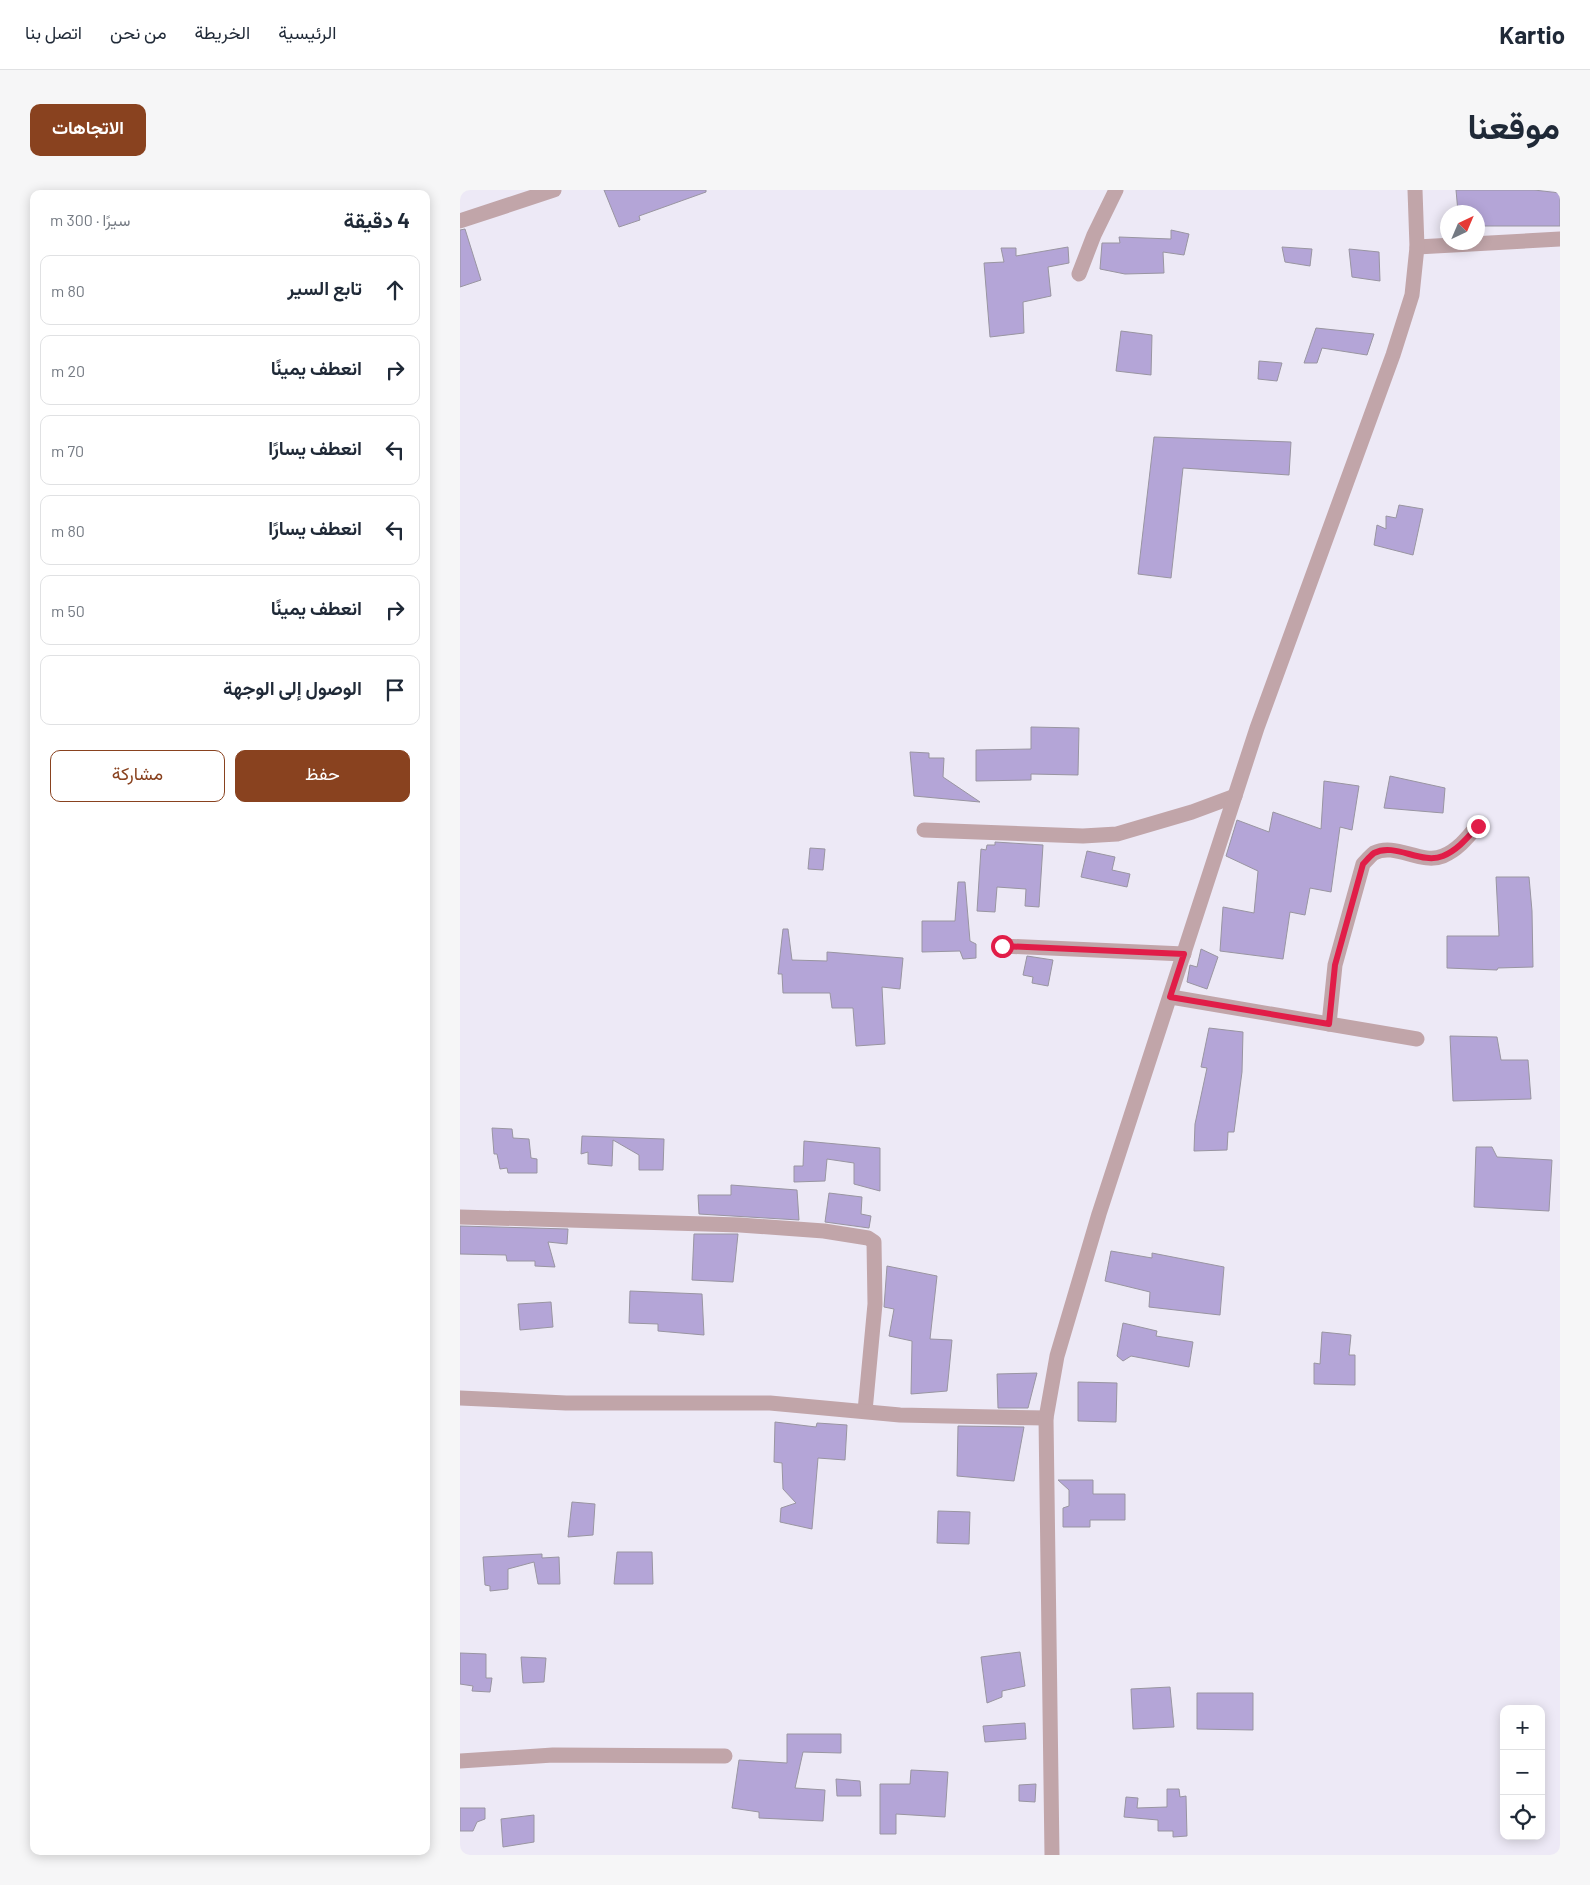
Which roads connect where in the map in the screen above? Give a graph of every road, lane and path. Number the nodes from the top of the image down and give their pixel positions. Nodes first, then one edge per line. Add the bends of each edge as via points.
1 (554, 190) edge
2 (1116, 190) edge
3 (1415, 190) edge
4 (460, 222) edge
5 (1560, 238) edge
6 (1417, 247) junction
7 (1079, 274) dead end
8 (1235, 796) junction
9 (1478, 826) dead end
10 (924, 830) dead end
11 (1002, 946) dead end
12 (1184, 954) junction
13 (1170, 997) junction
14 (1329, 1024) junction
15 (1417, 1039) dead end
16 (460, 1217) edge
17 (460, 1398) edge
18 (865, 1412) junction
19 (1046, 1418) junction
20 (725, 1756) dead end
21 (460, 1761) edge
22 (1052, 1855) edge

1 - 4 street
2 - 7 street
3 - 6 street
5 - 6 street
6 - 8 street via 1412,295 1393,355
8 - 10 street via 1117,834 1083,836
8 - 12 street
9 - 14 street via 1457,848 1442,856 1428,859 1393,851 1375,853 1363,864 1335,965
11 - 12 street
12 - 13 street
13 - 14 street
13 - 19 street via 1099,1214 1057,1356
14 - 15 street
16 - 18 street via 740,1225 824,1230 868,1238 874,1242 874,1304
17 - 18 street via 566,1403 770,1403
18 - 19 street
19 - 22 street
20 - 21 street via 553,1755

